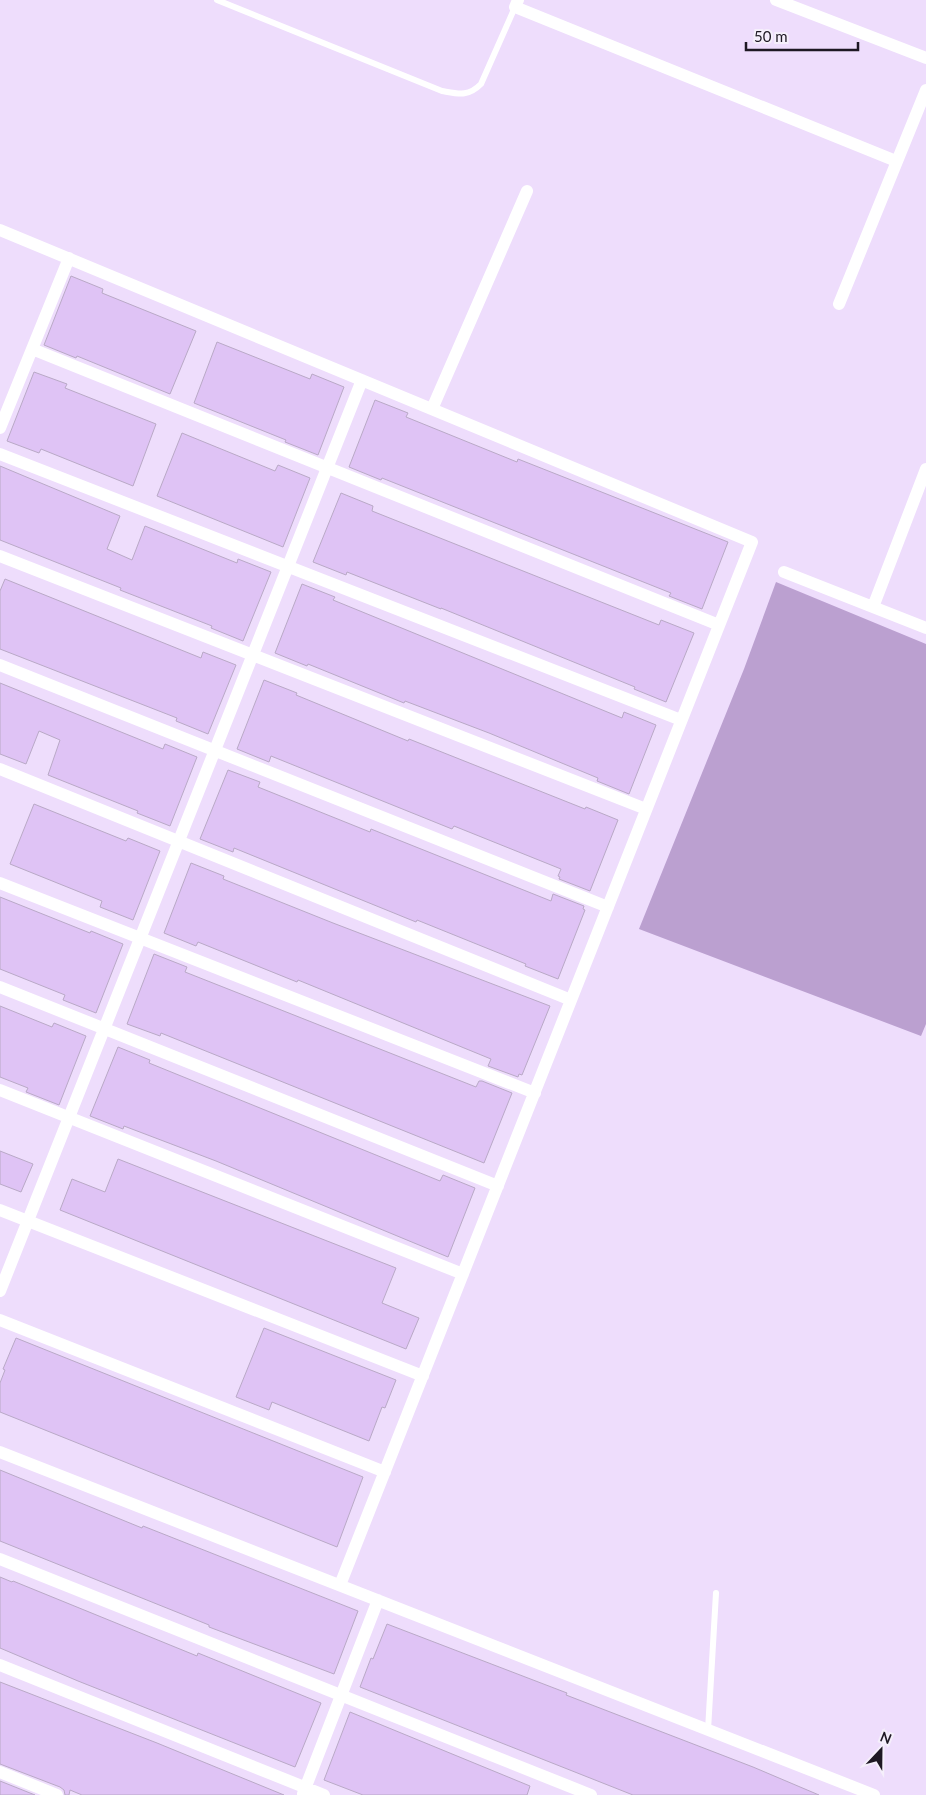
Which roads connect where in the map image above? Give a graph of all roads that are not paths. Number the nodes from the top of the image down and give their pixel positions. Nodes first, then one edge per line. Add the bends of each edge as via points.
1 (217, 0) edge
2 (776, 0) edge
3 (517, 3) edge
4 (926, 58) edge
5 (926, 90) edge
6 (896, 161) junction
7 (527, 191) dead end
8 (0, 230) edge
9 (69, 258) junction
10 (839, 304) dead end
11 (32, 349) junction
12 (362, 380) junction
13 (432, 409) junction
14 (0, 428) edge
15 (0, 454) edge
16 (328, 468) junction
17 (926, 469) edge
18 (0, 556) edge
19 (288, 566) junction
20 (784, 572) dead end
21 (873, 607) junction
22 (719, 625) junction
23 (926, 628) edge
24 (253, 655) junction
25 (0, 665) edge
26 (681, 720) junction
27 (215, 751) junction
28 (0, 769) edge
29 (646, 809) junction
30 (179, 841) junction
31 (0, 883) edge
32 (608, 907) junction
33 (140, 938) junction
34 (0, 987) edge
35 (571, 1000) junction
36 (104, 1028) junction
37 (0, 1090) edge
38 (535, 1093) junction
39 (69, 1118) junction
40 (498, 1186) junction
41 (0, 1210) edge
42 (28, 1221) junction
43 (463, 1274) junction
44 (0, 1291) edge
45 (0, 1320) edge
46 (423, 1376) junction
47 (0, 1452) edge
48 (385, 1472) junction
49 (0, 1559) edge
50 (340, 1586) junction
51 (716, 1593) dead end
52 (378, 1600) junction
53 (0, 1665) edge
54 (342, 1695) junction
55 (708, 1730) junction
56 (0, 1772) edge
57 (844, 1790) edge
58 (304, 1791) edge
59 (57, 1795) edge
60 (324, 1795) edge
61 (591, 1795) edge
62 (874, 1795) edge

1 - 3 lane via 442,92 461,94 474,92 482,84
2 - 4 street
3 - 6 street
5 - 6 street
6 - 10 street
7 - 13 street
8 - 9 street
9 - 11 street
9 - 12 street
11 - 14 street
11 - 16 street
12 - 13 street
12 - 16 street
13 - 22 street via 752,542
15 - 19 street
16 - 19 street
16 - 22 street
17 - 21 street
18 - 24 street
19 - 24 street
19 - 26 street
20 - 21 street
21 - 23 street
22 - 26 street
24 - 27 street
24 - 29 street
25 - 27 street
26 - 29 street
27 - 30 street
27 - 32 street
28 - 30 street
29 - 32 street
30 - 33 street
30 - 35 street
31 - 33 street
32 - 35 street
33 - 36 street
33 - 38 street
34 - 36 street
35 - 38 street
36 - 39 street
36 - 40 street
37 - 39 street
38 - 40 street
39 - 42 street
39 - 43 street
40 - 43 street
41 - 42 street
42 - 44 street
42 - 46 street
43 - 46 street
45 - 48 street
46 - 48 street
47 - 50 street
48 - 50 street
49 - 54 street
50 - 52 street
51 - 55 lane
52 - 54 street
52 - 55 street
53 - 58 street
54 - 58 street
54 - 61 street
55 - 57 street
56 - 59 street
57 - 62 street
58 - 60 street

